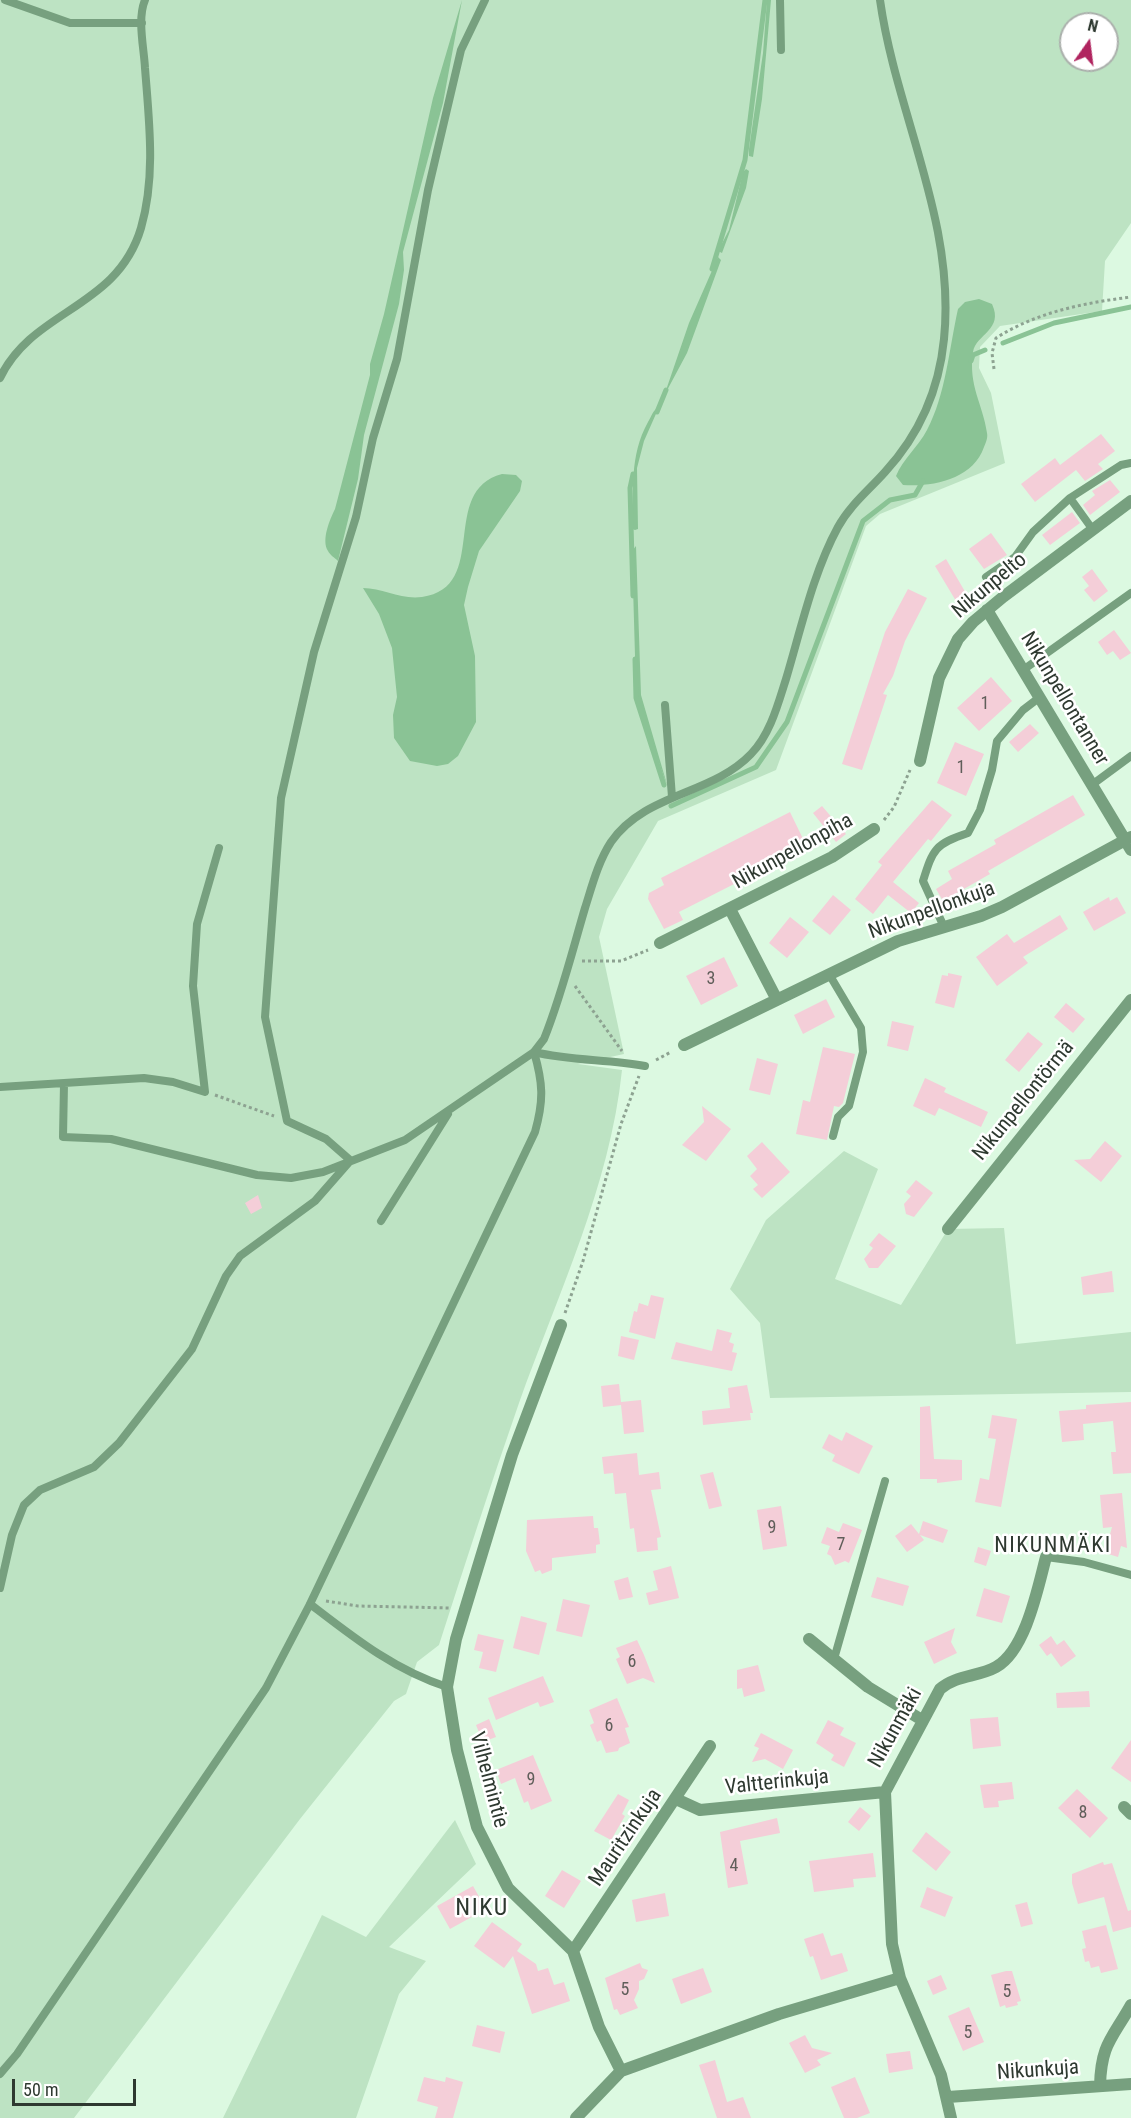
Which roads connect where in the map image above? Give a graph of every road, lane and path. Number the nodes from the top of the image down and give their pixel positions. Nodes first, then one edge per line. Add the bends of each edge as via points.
1 (5, 0) edge
2 (145, 0) edge
3 (485, 0) edge
4 (780, 0) edge
5 (880, 0) edge
6 (142, 23) junction
7 (781, 50) dead end
8 (1131, 297) edge
9 (994, 369) dead end
10 (0, 378) edge
11 (1131, 463) edge
12 (1070, 498) junction
13 (1131, 501) edge
14 (1093, 530) junction
15 (986, 577) dead end
16 (1131, 592) edge
17 (987, 610) junction
18 (1023, 670) junction
19 (1040, 697) junction
20 (665, 705) dead end
21 (1131, 756) edge
22 (920, 762) joint
23 (1093, 784) junction
24 (672, 797) junction
25 (874, 829) joint
26 (1130, 842) edge
27 (219, 848) dead end
28 (730, 909) junction
29 (944, 927) junction
30 (660, 943) joint
31 (569, 961) junction
32 (566, 972) junction
33 (829, 974) junction
34 (777, 1000) junction
35 (1131, 1000) edge
36 (684, 1045) joint
37 (534, 1052) junction
38 (631, 1063) junction
39 (645, 1066) junction
40 (64, 1084) junction
41 (0, 1087) edge
42 (205, 1092) junction
43 (449, 1111) junction
44 (287, 1121) junction
45 (833, 1136) dead end
46 (350, 1160) junction
47 (381, 1221) dead end
48 (948, 1229) dead end
49 (561, 1325) joint
50 (885, 1482) dead end
51 (1046, 1557) joint
52 (1131, 1575) edge
53 (0, 1588) edge
54 (310, 1604) junction
55 (465, 1610) junction
56 (809, 1639) dead end
57 (834, 1659) junction
58 (447, 1687) junction
59 (922, 1720) junction
60 (710, 1746) dead end
61 (885, 1792) junction
62 (676, 1799) junction
63 (573, 1951) junction
64 (900, 1978) junction
65 (1131, 2005) edge
66 (621, 2071) junction
67 (0, 2074) edge
68 (1131, 2084) edge
69 (1100, 2086) junction
70 (948, 2097) junction
71 (576, 2118) edge
72 (951, 2118) edge

1 - 6 lane via 70,22
2 - 6 lane
3 - 44 lane via 461,50 426,202 397,359 373,438 356,517 314,652 281,798 265,1017
4 - 7 lane
5 - 24 lane via 943,262 944,340 937,376 914,437 839,525 824,559 778,704 754,752 724,776
6 - 10 lane via 151,155 141,227 131,255 115,277 28,340
8 - 9 path via 1090,302 1022,322 996,338 992,353
11 - 12 lane via 1121,465
12 - 14 lane
12 - 15 lane via 1033,532 1015,557
13 - 14 street, Nikunpelto
14 - 17 street, Nikunpelto
16 - 18 lane
17 - 18 street, Nikunpellontanner
17 - 22 street, Nikunpelto via 958,639 947,658
18 - 19 street, Nikunpellontanner
19 - 23 street, Nikunpellontanner
19 - 29 lane via 1023,710 997,741 980,810 968,833 944,841 931,856 923,881
20 - 24 lane
21 - 23 lane
22 - 25 path via 910,770 894,807
23 - 26 street, Nikunpellontanner
24 - 31 lane via 629,822 611,842 598,869
25 - 28 street, Nikunpellonpiha via 832,857
26 - 29 street, Nikunpellonkuja via 1002,907
27 - 42 lane via 197,924 193,986
28 - 30 street, Nikunpellonpiha
28 - 34 street, Nikunpellonpiha
29 - 33 street, Nikunpellonkuja via 898,941
30 - 31 path via 621,961
31 - 32 lane
32 - 37 lane via 551,1023
32 - 38 path
33 - 34 street, Nikunpellonkuja
33 - 45 lane via 861,1028 863,1052 849,1106 838,1117
34 - 36 street, Nikunpellonkuja
35 - 48 street, Nikunpellontörmä
36 - 39 path
37 - 38 lane via 565,1059
37 - 43 lane
37 - 54 lane via 542,1079 535,1132
38 - 39 lane
39 - 49 path via 621,1124
40 - 41 lane
40 - 42 lane via 144,1078
40 - 46 lane via 63,1137 111,1139 257,1175 291,1178 323,1172
42 - 44 path
43 - 46 lane via 405,1140
43 - 47 lane
44 - 46 lane via 326,1139
46 - 53 lane via 315,1202 240,1256 226,1276 192,1349 119,1443 94,1467 40,1490 24,1505 12,1535
49 - 55 street, Vilhelmintie via 519,1435
50 - 57 lane
51 - 52 lane, Nikunmäki
51 - 59 street, Nikunmäki via 1033,1607 1005,1660 996,1667 948,1682
54 - 55 path via 332,1600 358,1606
54 - 58 lane via 383,1658 421,1679
54 - 67 lane via 260,1697
55 - 58 street, Vilhelmintie
56 - 57 street
57 - 59 street via 868,1687
58 - 63 street, Vilhelmintie via 457,1750 477,1827 508,1888
59 - 61 street, Nikunmäki
60 - 62 street, Mauritzinkuja
61 - 62 street, Valtterinkuja via 700,1810
61 - 64 street, Nikunmäki via 892,1944
62 - 63 street, Mauritzinkuja
63 - 66 street, Vilhelmintie via 599,2027
64 - 66 street via 779,2014
64 - 70 street, Nikunmäki
65 - 69 street via 1105,2044
66 - 71 street
68 - 69 street, Nikunkuja
69 - 70 street, Nikunkuja
70 - 72 street, Nikunmäki

